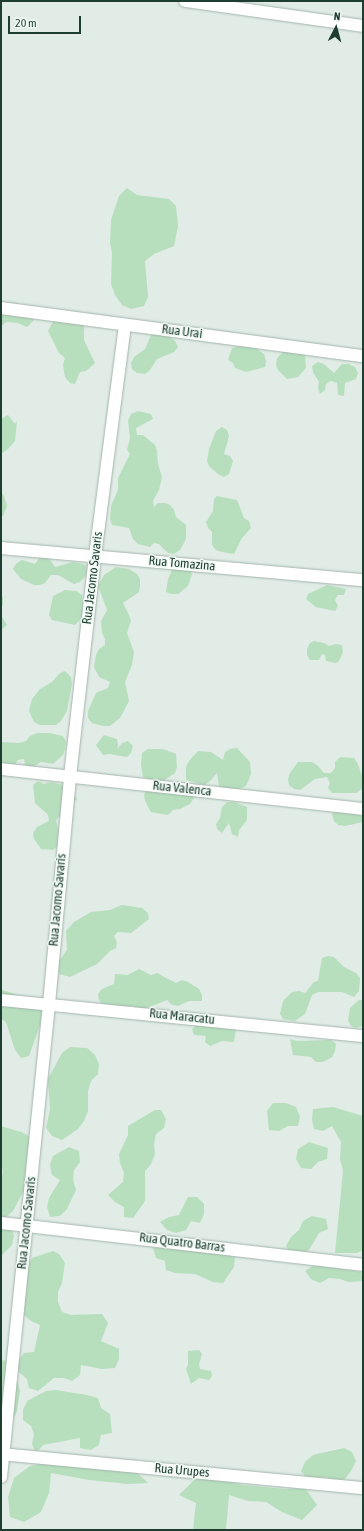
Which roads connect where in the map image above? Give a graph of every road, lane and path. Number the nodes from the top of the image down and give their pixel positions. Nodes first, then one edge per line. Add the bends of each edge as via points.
1 (185, 1) edge
2 (363, 26) edge
3 (1, 308) edge
4 (125, 325) junction
5 (363, 356) edge
6 (1, 548) edge
7 (95, 556) junction
8 (363, 580) edge
9 (1, 769) edge
10 (70, 776) junction
11 (363, 809) edge
12 (1, 1000) edge
13 (49, 1004) junction
14 (363, 1036) edge
15 (1, 1223) edge
16 (27, 1225) junction
17 (363, 1265) edge
18 (2, 1454) edge
19 (1, 1477) edge
20 (363, 1488) edge

1 - 2 street
3 - 4 street, Rua Urai
4 - 5 street, Rua Urai
4 - 7 street, Rua Jacomo Savaris
6 - 7 street, Rua Tomazina
7 - 8 street, Rua Tomazina
7 - 10 street, Rua Jacomo Savaris
9 - 10 street, Rua Valenca
10 - 11 street, Rua Valenca
10 - 13 street, Rua Jacomo Savaris
12 - 13 street, Rua Maracatu
13 - 14 street, Rua Maracatu
13 - 16 street, Rua Jacomo Savaris
15 - 16 street, Rua Quatro Barras
16 - 17 street, Rua Quatro Barras
16 - 18 street, Rua Jacomo Savaris
18 - 19 street, Rua Jacomo Savaris
18 - 20 street, Rua Urupes

